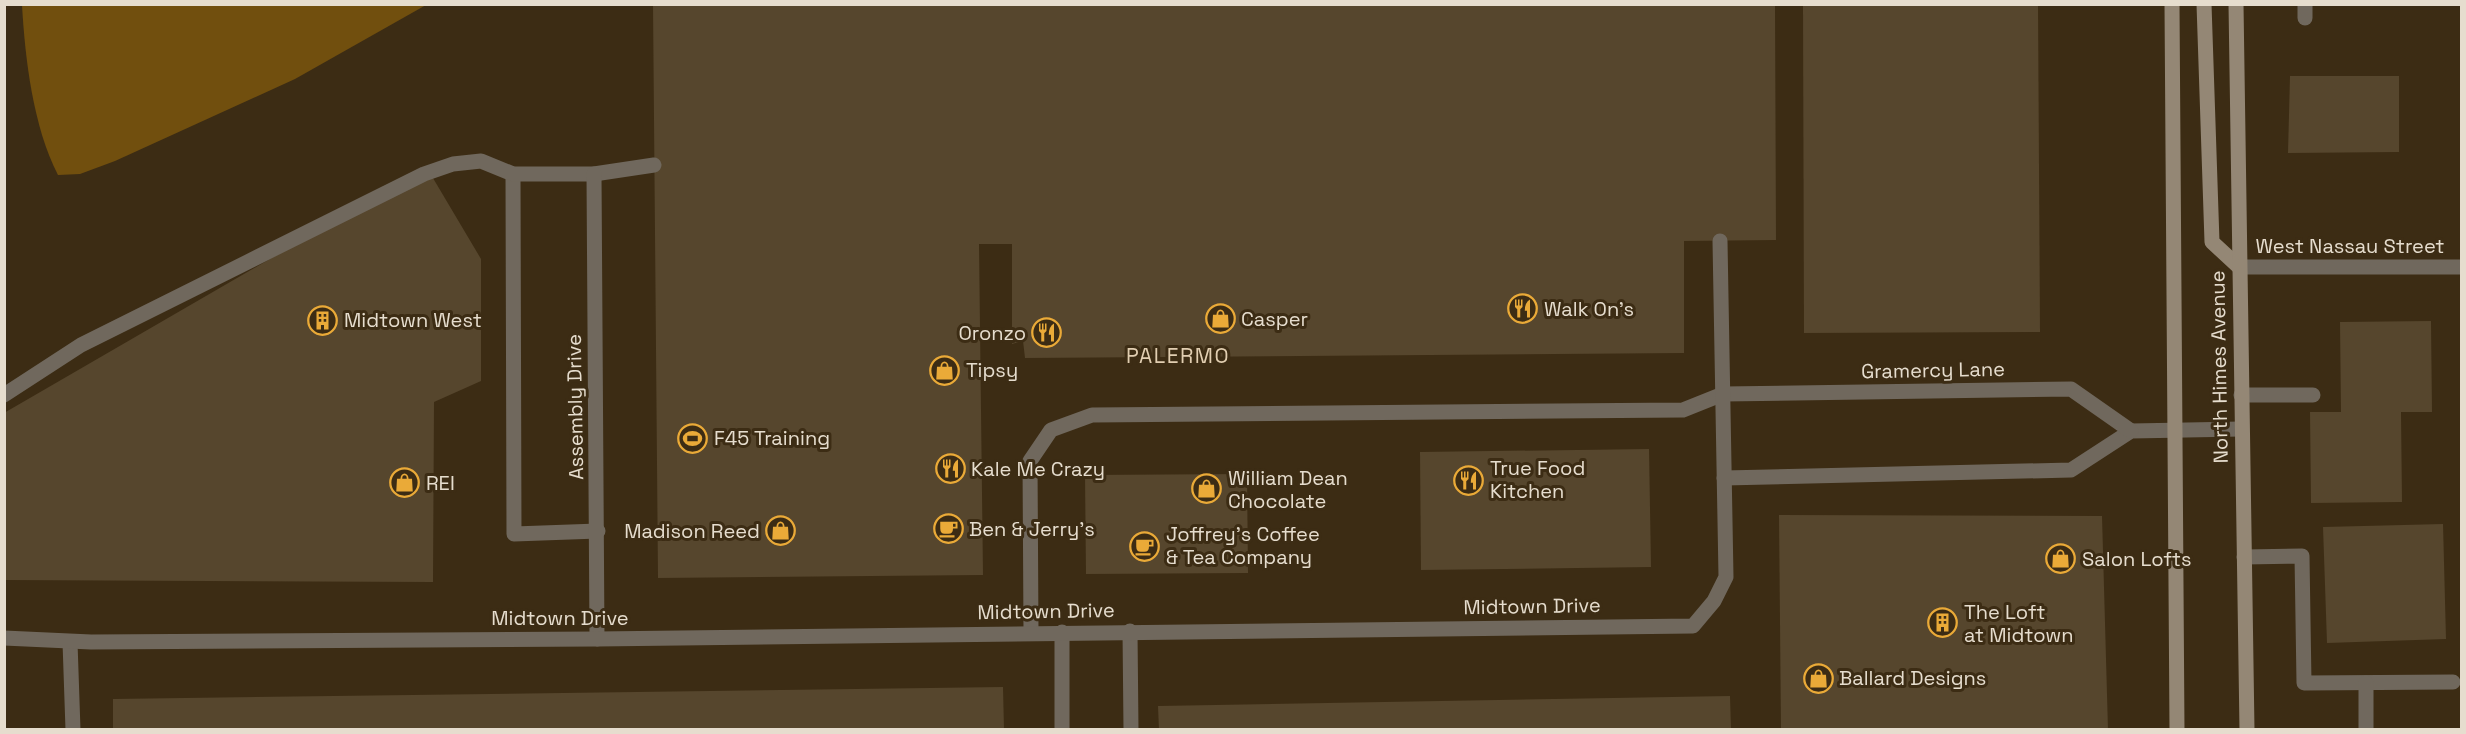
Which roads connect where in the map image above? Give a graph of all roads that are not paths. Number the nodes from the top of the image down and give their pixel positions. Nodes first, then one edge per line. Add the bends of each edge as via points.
1 (2172, 4) edge
2 (2204, 4) edge
3 (2236, 4) edge
4 (654, 165) dead end
5 (513, 174) junction
6 (594, 174) junction
7 (1720, 241) dead end
8 (2239, 267) junction
9 (2462, 267) edge
10 (1723, 394) junction
11 (4, 395) edge
12 (2241, 395) junction
13 (2313, 395) dead end
14 (2241, 429) junction
15 (2131, 430) junction
16 (2176, 430) junction
17 (1724, 478) junction
18 (598, 531) junction
19 (2244, 557) junction
20 (1130, 631) junction
21 (1031, 632) junction
22 (1062, 632) junction
23 (4, 638) edge
24 (597, 639) junction
25 (70, 642) junction
26 (2453, 682) dead end
27 (2366, 683) junction
28 (73, 729) edge
29 (1062, 729) edge
30 (1131, 729) edge
31 (2177, 729) edge
32 (2247, 729) edge
33 (2366, 729) edge

1 - 16 street
2 - 8 street via 2212,242
3 - 8 street, North Himes Avenue
4 - 6 street
5 - 6 street
5 - 11 street via 481,161 453,164 424,174 81,345
5 - 18 street via 514,534
6 - 18 street, Assembly Drive
7 - 10 street, Midtown Drive
8 - 9 street, West Nassau Street
8 - 12 street, North Himes Avenue
10 - 15 street, Gramercy Lane via 2071,389
10 - 17 street, Midtown Drive
10 - 21 street via 1683,411 1092,415 1051,430 1030,461
12 - 13 street
12 - 14 street, North Himes Avenue
14 - 16 street
14 - 19 street, North Himes Avenue
15 - 16 street
15 - 17 street via 2071,470
16 - 31 street
17 - 20 street, Midtown Drive via 1726,578 1714,601 1693,626
18 - 24 street, Assembly Drive
19 - 27 street via 2302,556 2304,683
19 - 32 street, North Himes Avenue
20 - 22 street, Midtown Drive
20 - 30 street
21 - 22 street, Midtown Drive
21 - 24 street, Midtown Drive
22 - 29 street
23 - 25 street, Midtown Drive
24 - 25 street, Midtown Drive
25 - 28 street
26 - 27 street
27 - 33 street

